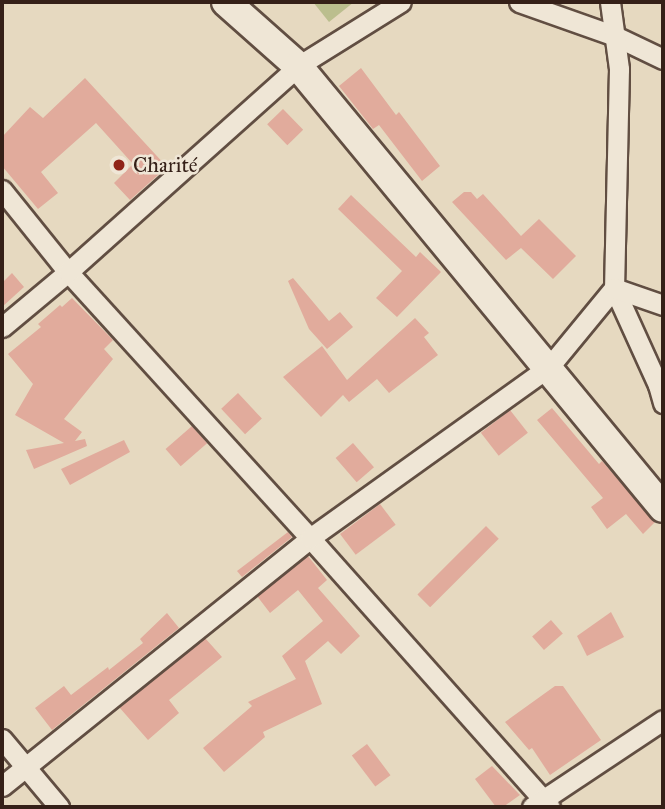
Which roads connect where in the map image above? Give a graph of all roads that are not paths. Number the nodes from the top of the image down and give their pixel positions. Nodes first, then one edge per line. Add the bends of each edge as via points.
1 (226, 2) edge
2 (401, 2) edge
3 (519, 2) edge
4 (610, 2) edge
5 (615, 36) junction
6 (663, 59) edge
7 (298, 66) junction
8 (2, 190) edge
9 (68, 272) junction
10 (614, 288) junction
11 (663, 304) edge
12 (2, 327) edge
13 (549, 367) junction
14 (663, 403) edge
15 (663, 508) edge
16 (310, 538) junction
17 (663, 720) edge
18 (2, 739) edge
19 (25, 767) junction
20 (2, 786) edge
21 (542, 805) edge
22 (59, 807) edge

1 - 7 main road
2 - 7 street
3 - 5 street
4 - 5 street
5 - 6 street
5 - 10 street via 619,69
7 - 9 street
7 - 13 main road
8 - 9 street
9 - 12 street
9 - 16 street
10 - 11 street
10 - 13 street
10 - 14 street
13 - 15 main road
13 - 16 street
16 - 19 street
16 - 21 street
17 - 21 street
18 - 19 street
19 - 20 street
19 - 22 street

